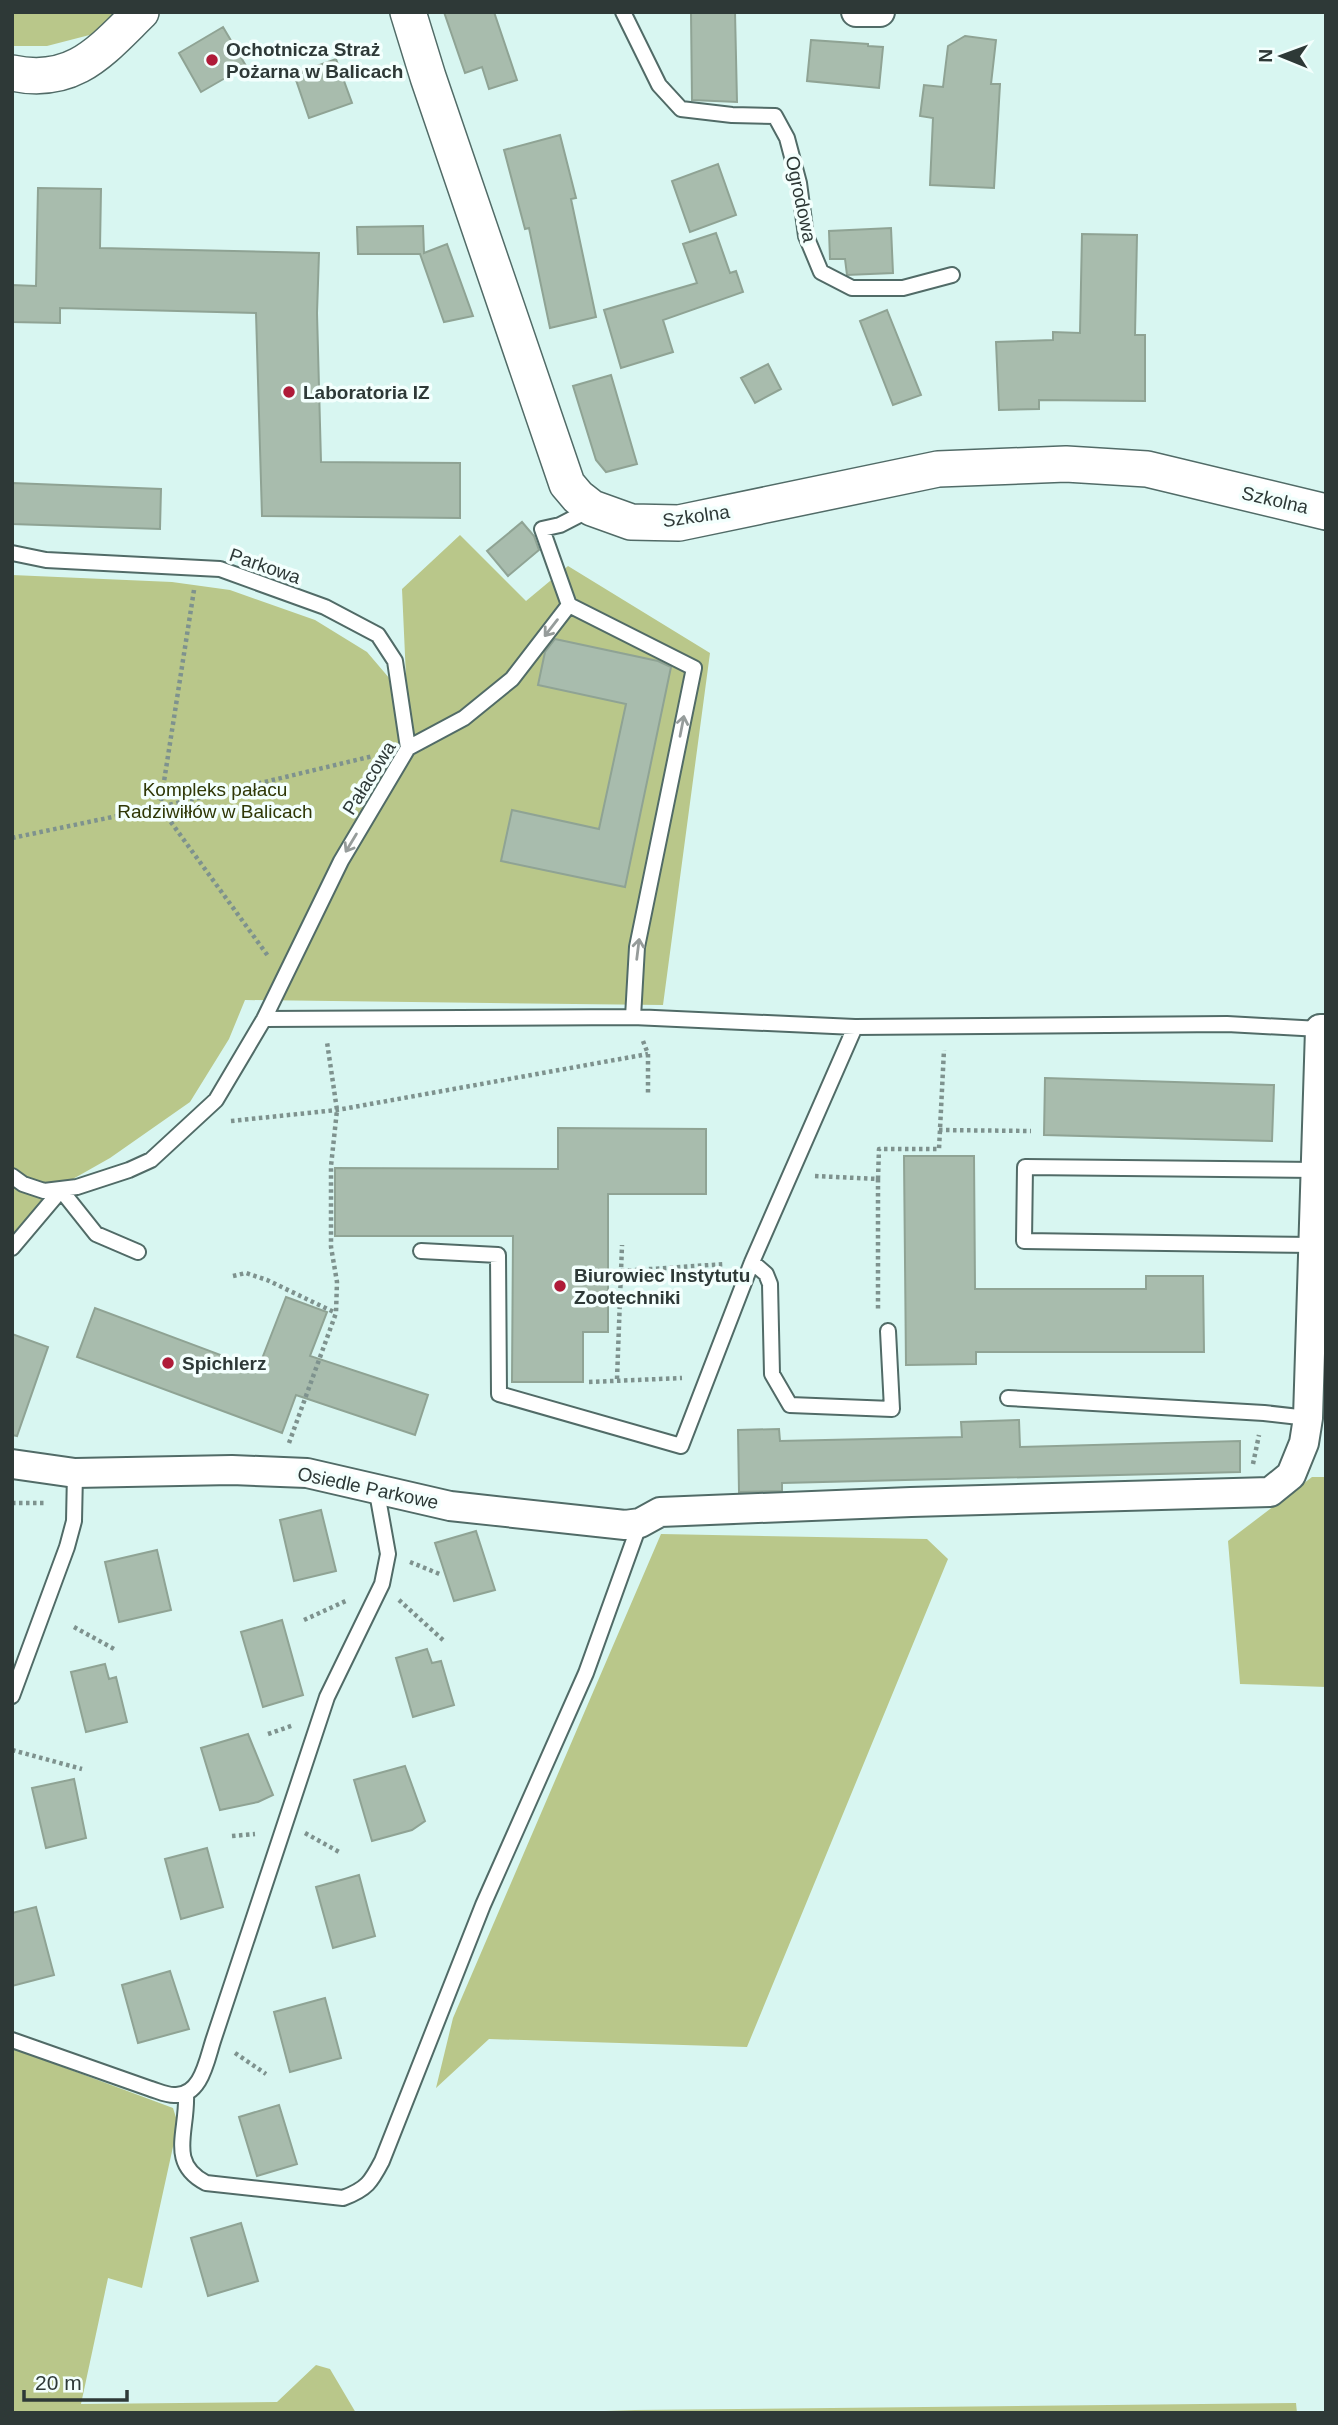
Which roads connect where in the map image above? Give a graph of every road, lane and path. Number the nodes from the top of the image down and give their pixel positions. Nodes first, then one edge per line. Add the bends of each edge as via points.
1 (141, 12) edge
2 (408, 12) edge
3 (623, 12) edge
4 (856, 12) edge
5 (880, 12) edge
6 (12, 73) edge
7 (952, 275) dead end
8 (592, 508) junction
9 (1326, 512) edge
10 (12, 554) edge
11 (197, 568) junction
12 (569, 605) junction
13 (408, 748) junction
14 (160, 807) junction
15 (12, 838) edge
16 (283, 977) junction
17 (633, 1017) junction
18 (264, 1019) junction
19 (943, 1025) junction
20 (855, 1027) junction
21 (1323, 1029) edge
22 (648, 1054) junction
23 (329, 1059) dead end
24 (648, 1095) dead end
25 (337, 1110) junction
26 (228, 1121) dead end
27 (939, 1130) junction
28 (1031, 1131) dead end
29 (1315, 1170) junction
30 (789, 1174) junction
31 (12, 1176) edge
32 (878, 1179) junction
33 (61, 1190) junction
34 (621, 1245) dead end
35 (1313, 1245) junction
36 (12, 1248) edge
37 (421, 1251) dead end
38 (138, 1252) dead end
39 (752, 1262) junction
40 (621, 1271) junction
41 (233, 1276) dead end
42 (336, 1313) junction
43 (878, 1313) dead end
44 (888, 1331) dead end
45 (707, 1377) junction
46 (617, 1379) junction
47 (589, 1382) dead end
48 (1009, 1398) dead end
49 (1308, 1418) junction
50 (12, 1464) edge
51 (279, 1471) junction
52 (75, 1473) junction
53 (376, 1487) junction
54 (640, 1523) junction
55 (388, 1554) junction
56 (442, 1575) dead end
57 (382, 1584) junction
58 (74, 1627) dead end
59 (443, 1640) dead end
60 (116, 1650) dead end
61 (12, 1696) edge
62 (12, 1750) edge
63 (82, 1769) dead end
64 (284, 1821) junction
65 (341, 1853) dead end
66 (214, 2038) junction
67 (12, 2040) edge
68 (266, 2074) dead end
69 (186, 2094) junction

1 - 6 street via 94,57 64,73
2 - 8 street, Szkolna via 568,484
3 - 7 lane, Ogrodowa via 659,85 681,108 775,116 788,138 806,236 821,272 852,288 904,288
4 - 5 street
8 - 9 street, Szkolna via 631,522 679,523 938,469 1066,464 1147,469
8 - 12 lane via 542,529
10 - 11 lane, Parkowa
11 - 13 lane, Parkowa via 220,569 325,607 378,635 395,661
11 - 14 path
12 -> 13 lane, Pałacowa via 512,678 464,718
17 -> 12 lane via 637,947 694,668
13 - 14 path
13 -> 16 lane, Pałacowa via 341,861
14 - 15 path
14 - 16 path
16 - 18 lane, Pałacowa
17 - 18 lane
17 - 20 lane
17 - 22 path
18 - 33 lane, Pałacowa via 216,1100 151,1160 109,1178
19 - 20 lane
19 - 21 lane via 1227,1024
19 - 27 path
20 - 30 lane
21 - 29 street, Osiedle Parkowe
22 - 24 path
22 - 25 path
23 - 25 path
25 - 26 path
25 - 42 path via 331,1179
27 - 28 path
27 - 32 path via 939,1149 879,1149
29 - 35 street, Osiedle Parkowe
29 - 35 lane via 1025,1167 1024,1241
30 - 32 path
30 - 39 lane
31 - 33 lane, Pałacowa via 44,1191
32 - 43 path
33 - 36 lane
33 - 38 lane via 96,1234
34 - 40 path
35 - 49 street, Osiedle Parkowe
37 - 45 lane via 498,1255 499,1394 681,1446
39 - 40 path
39 - 44 lane via 770,1284 772,1374 790,1405 892,1409
39 - 45 lane
40 - 46 path
41 - 42 path via 246,1273 267,1279
42 - 51 path
45 - 46 path
46 - 47 path
48 - 49 lane
49 - 54 street, Osiedle Parkowe via 1291,1475 1270,1492 1259,1494 660,1512
50 - 52 street, Osiedle Parkowe
51 - 52 street, Osiedle Parkowe
51 - 53 street, Osiedle Parkowe via 307,1472
52 - 61 lane via 74,1521 67,1547
53 - 54 street, Osiedle Parkowe via 450,1506
53 - 55 lane
54 - 69 lane via 586,1673 483,1905 370,2183 343,2198 206,2183 193,2177 181,2157
55 - 56 path
55 - 57 lane
57 - 59 path
57 - 64 lane via 327,1697
58 - 60 path
62 - 63 path
64 - 65 path
64 - 66 lane
66 - 68 path
66 - 69 lane via 195,2087
67 - 69 lane via 151,2089

